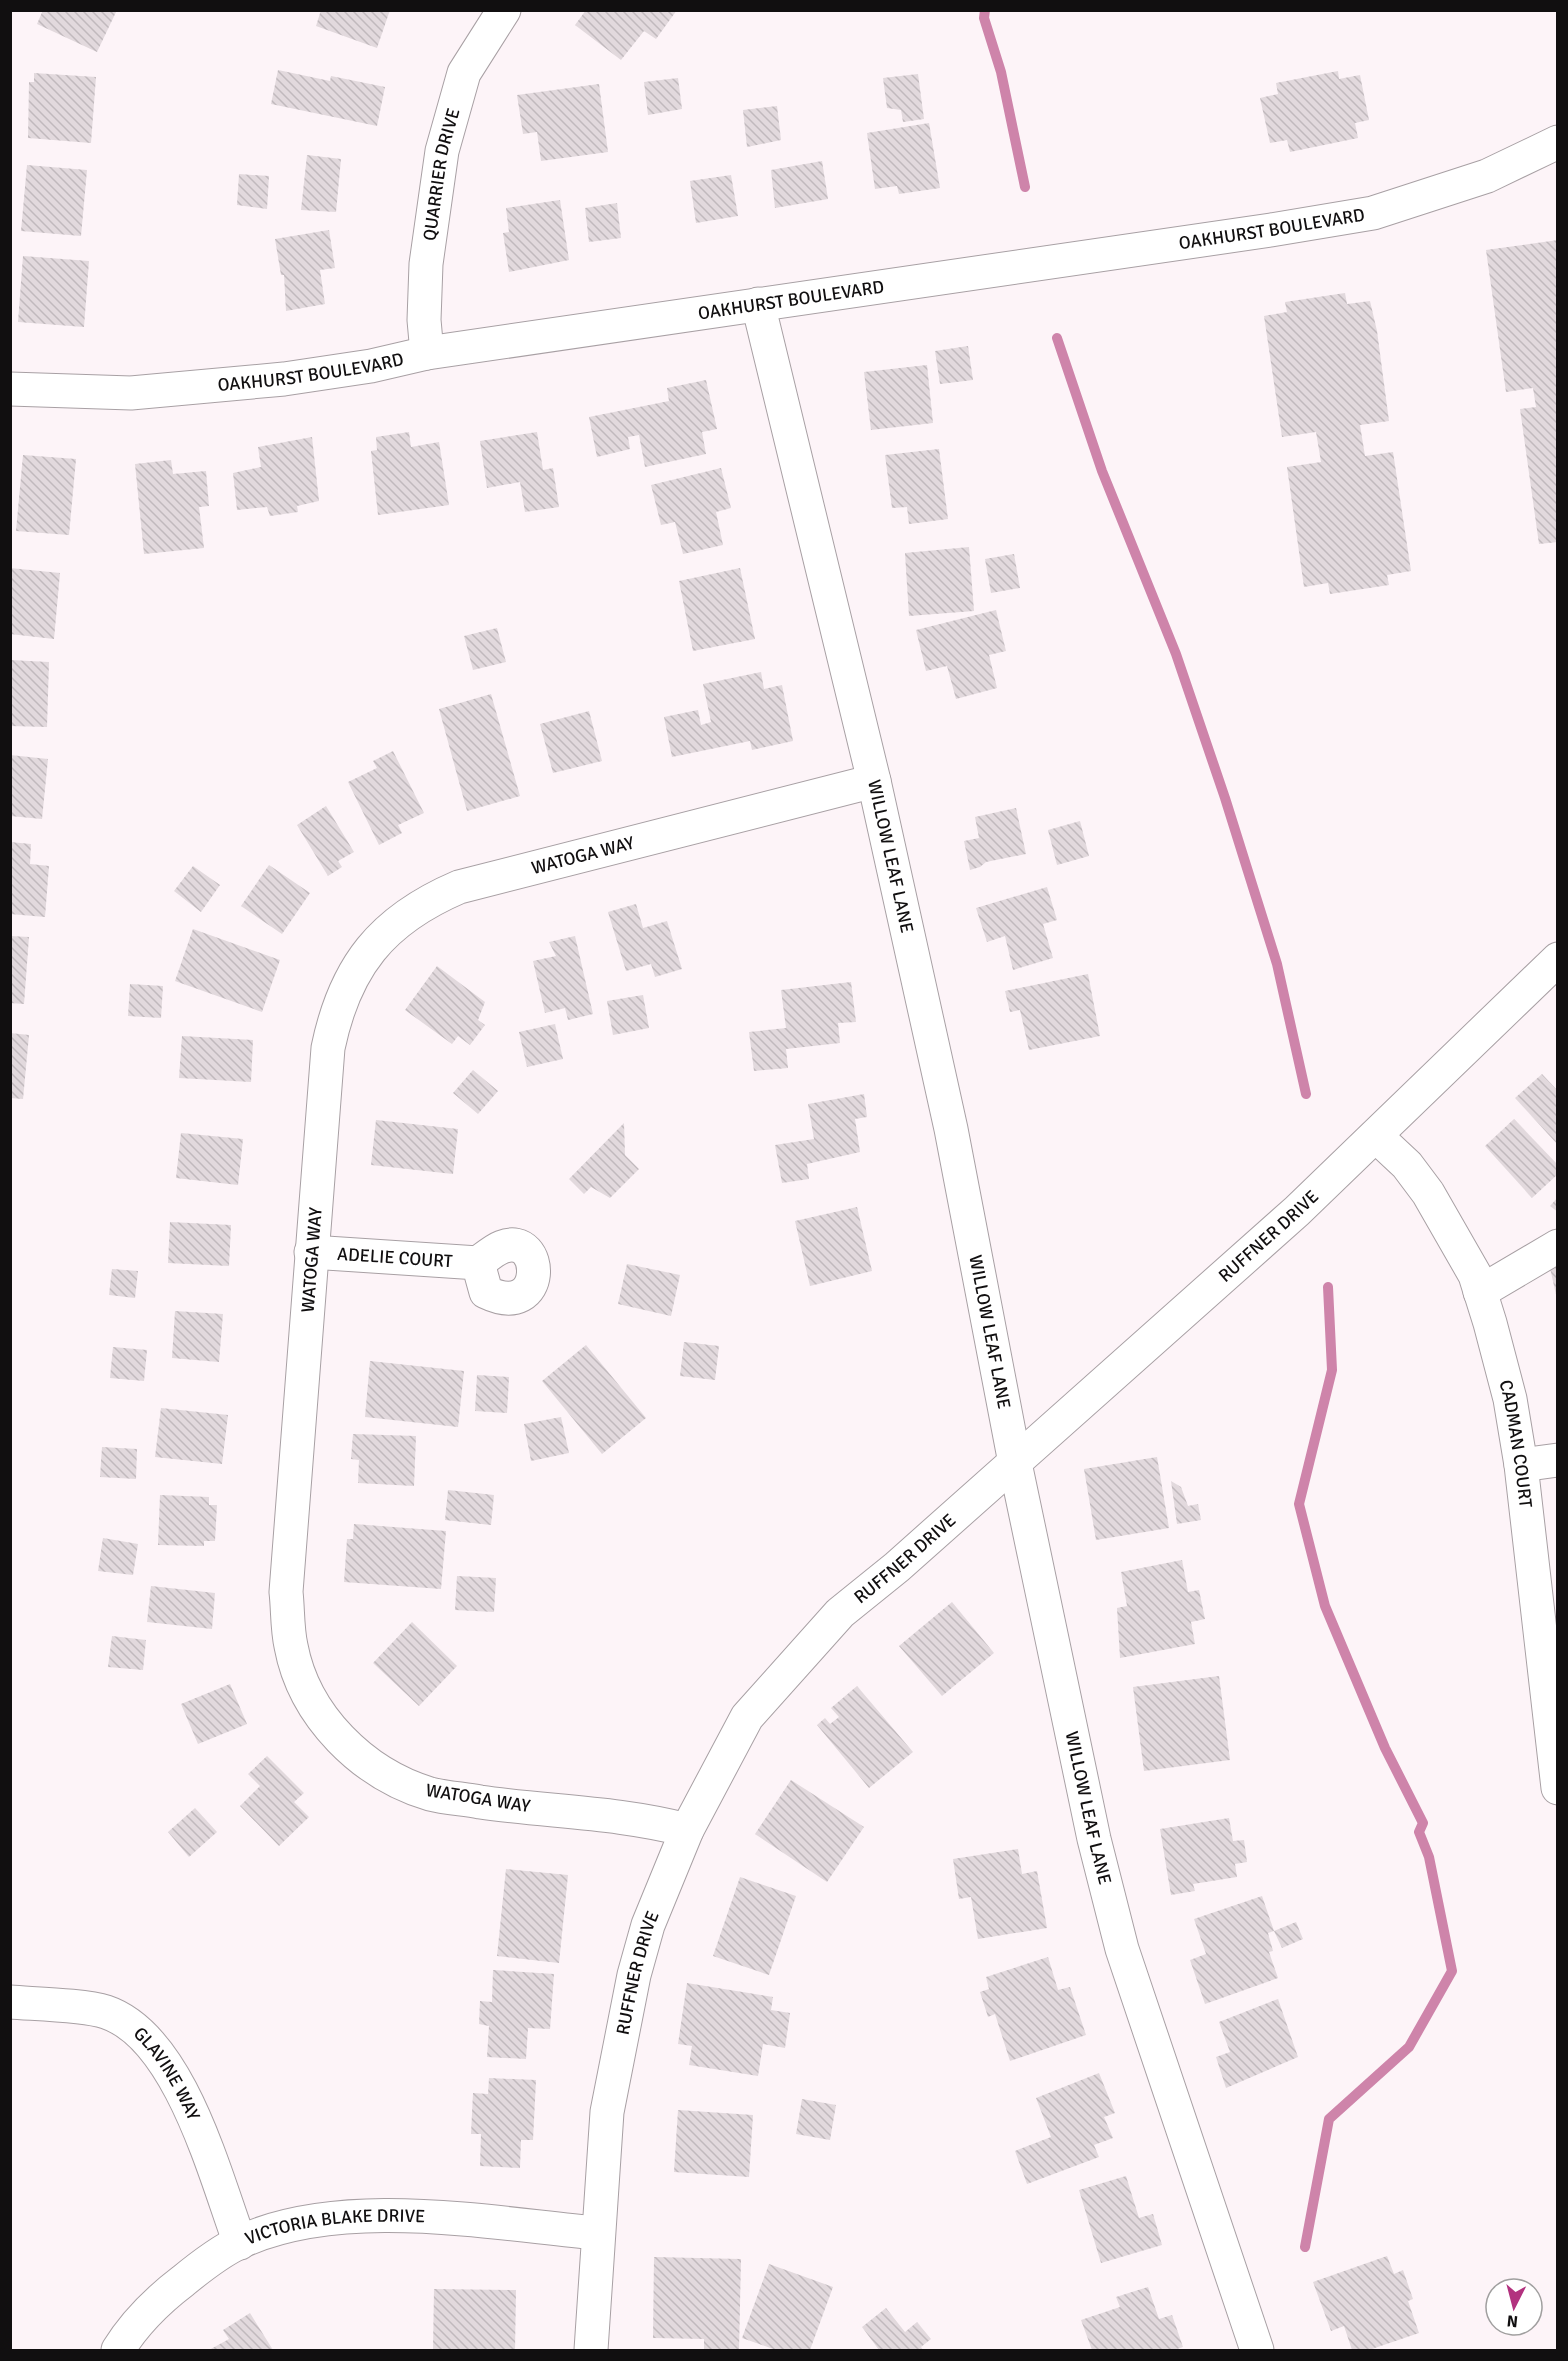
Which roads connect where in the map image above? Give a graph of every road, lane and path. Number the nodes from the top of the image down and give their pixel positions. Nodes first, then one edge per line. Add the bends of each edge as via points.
1 (504, 10) edge
2 (1557, 142) edge
3 (758, 304) junction
4 (427, 353) junction
5 (10, 389) edge
6 (874, 781) junction
7 (1557, 959) edge
8 (1376, 1136) junction
9 (1557, 1246) edge
10 (310, 1252) junction
11 (478, 1263) dead end
12 (1480, 1292) junction
13 (1557, 1460) edge
14 (1015, 1463) junction
15 (1521, 1465) junction
16 (1551, 1686) edge
17 (1557, 1788) edge
18 (687, 1830) junction
19 (10, 2002) edge
20 (597, 2233) junction
21 (240, 2242) junction
22 (118, 2350) edge
23 (591, 2350) edge
24 (1257, 2350) edge

1 - 4 street, QUARRIER DRIVE via 464,73 442,151 426,264
2 - 3 street, OAKHURST BOULEVARD via 1487,176 1373,213
3 - 4 street, OAKHURST BOULEVARD
3 - 6 street, WILLOW LEAF LANE
4 - 5 street, OAKHURST BOULEVARD via 284,379 131,393
6 - 10 street, WATOGA WAY via 459,887 405,915 363,960 335,1011 328,1048
6 - 14 street, WILLOW LEAF LANE via 951,1129
7 - 8 street, RUFFNER DRIVE
8 - 12 street, CADMAN COURT via 1428,1193 1475,1275
8 - 14 street, RUFFNER DRIVE
9 - 12 street
10 - 11 street, ADELIE COURT
10 - 18 street, WATOGA WAY via 286,1592 291,1646 312,1701 327,1725 373,1767 431,1794 600,1813
12 - 15 street, CADMAN COURT via 1510,1399
13 - 15 street
14 - 18 street, RUFFNER DRIVE via 840,1612 747,1717
14 - 24 street, WILLOW LEAF LANE via 1071,1737 1122,1949
15 - 16 street, CADMAN COURT
16 - 17 street, CADMAN COURT
18 - 20 street, RUFFNER DRIVE via 648,1925 634,1976 607,2112
19 - 21 street, GLAVINE WAY via 106,2012 150,2044 169,2066 182,2091
20 - 21 street, VICTORIA BLAKE DRIVE via 401,2216 339,2217
20 - 23 street, RUFFNER DRIVE
21 - 22 street, VICTORIA BLAKE DRIVE via 171,2290

